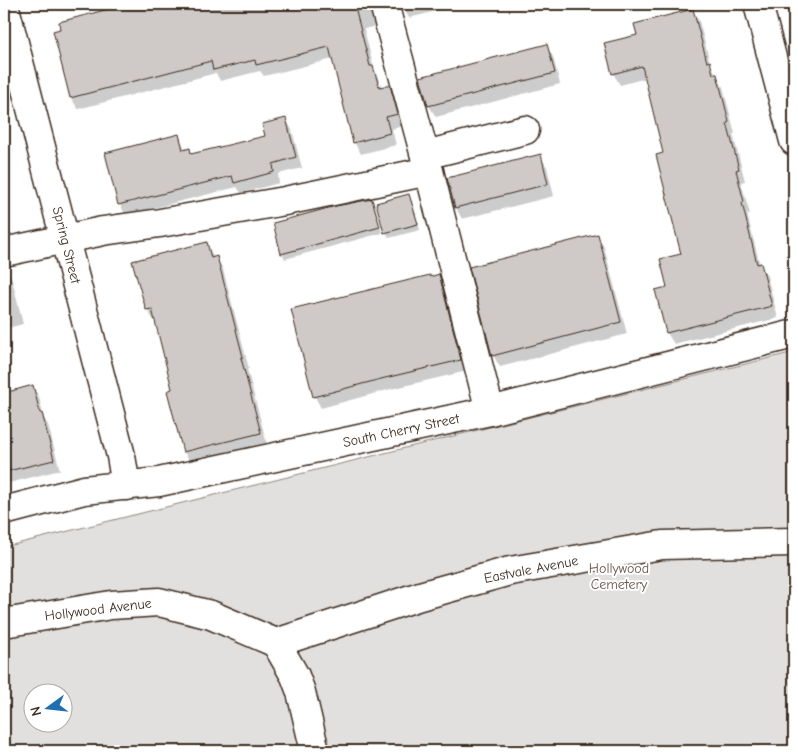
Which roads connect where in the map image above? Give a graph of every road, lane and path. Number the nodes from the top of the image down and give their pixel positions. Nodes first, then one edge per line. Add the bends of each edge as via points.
1 (4, 4) edge
2 (384, 4) edge
3 (758, 4) edge
4 (525, 130) dead end
5 (794, 141) edge
6 (427, 163) junction
7 (65, 239) junction
8 (4, 252) edge
9 (794, 334) edge
10 (490, 411) junction
11 (126, 486) junction
12 (4, 511) edge
13 (794, 542) edge
14 (4, 623) edge
15 (276, 643) junction
16 (315, 751) edge

1 - 7 street, Spring Street
2 - 6 street
3 - 5 street
4 - 6 street
6 - 7 street via 285,201
6 - 10 street
7 - 8 street
7 - 11 street, Spring Street
9 - 10 street, South Cherry Street
10 - 11 street, South Cherry Street via 159,482
11 - 12 street, South Cherry Street via 84,490
13 - 15 street, Eastvale Avenue via 662,545 510,571 420,596
14 - 15 street, Hollywood Avenue via 110,605 159,602 211,615
15 - 16 street via 301,692

